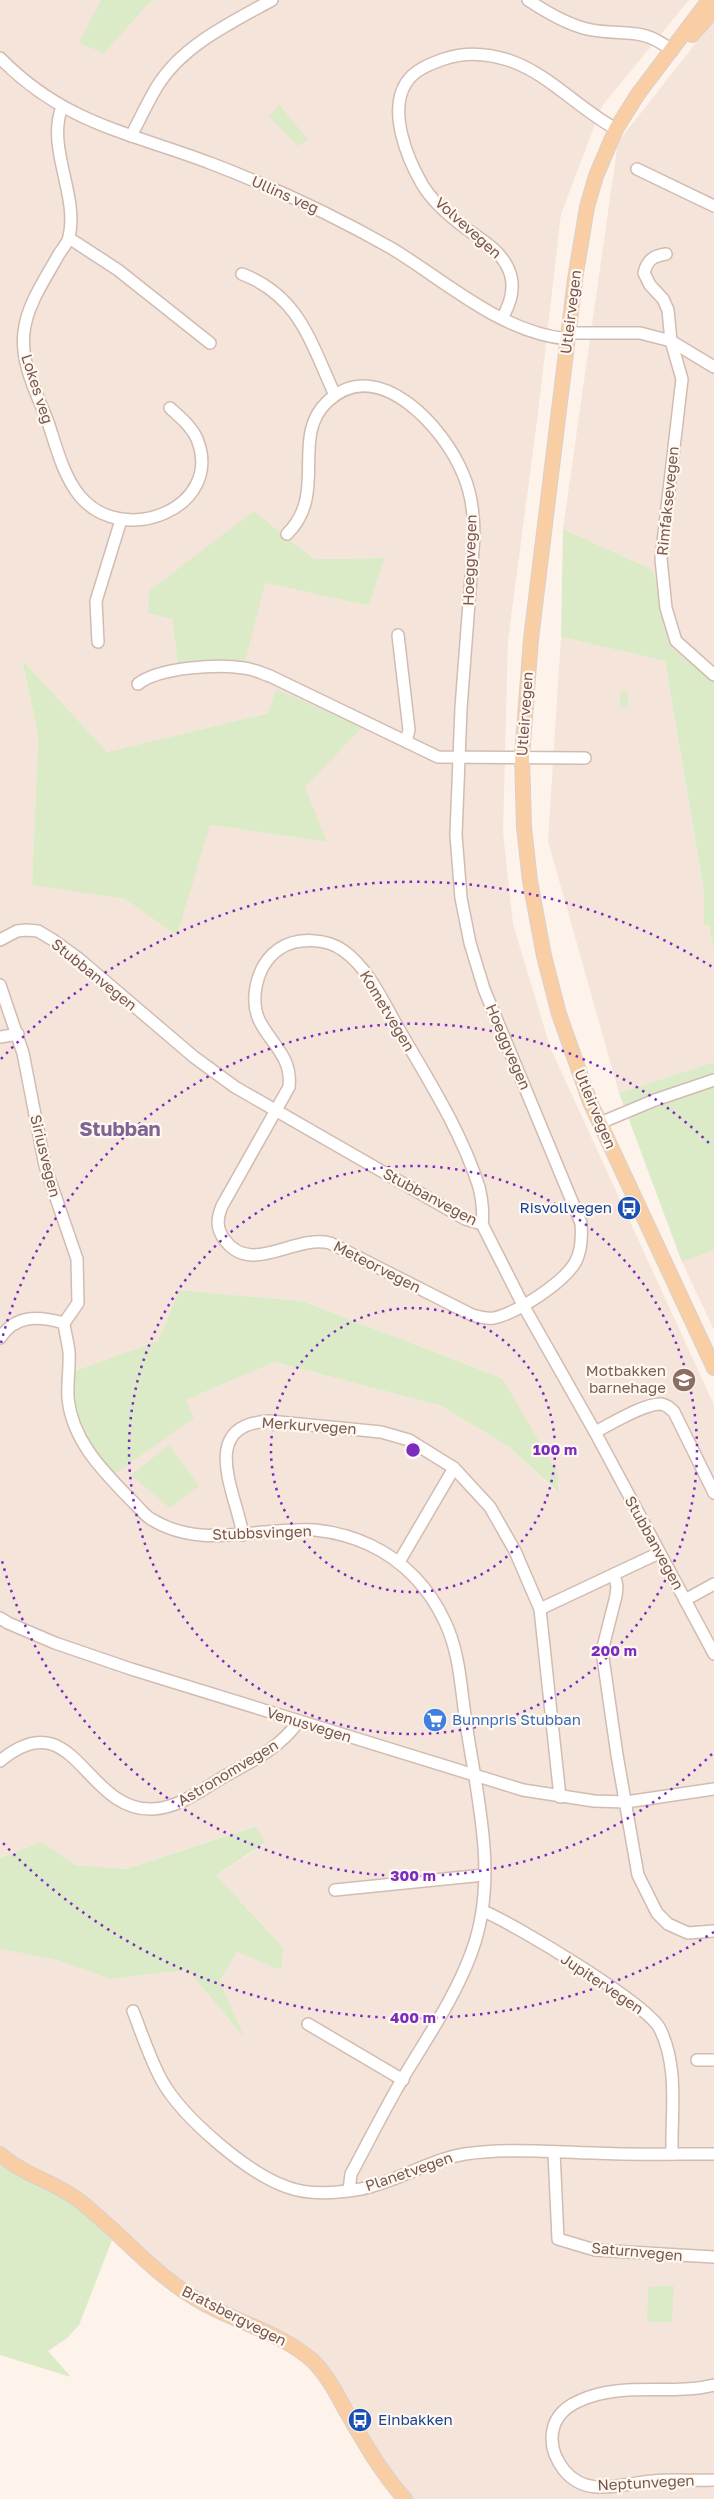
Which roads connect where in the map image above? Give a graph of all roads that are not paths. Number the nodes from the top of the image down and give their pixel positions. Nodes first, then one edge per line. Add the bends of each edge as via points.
1 (272, 0) edge
2 (528, 0) edge
3 (708, 0) edge
4 (714, 10) edge
5 (672, 51) junction
6 (0, 58) edge
7 (62, 107) junction
8 (616, 129) junction
9 (131, 136) junction
10 (637, 169) dead end
11 (714, 206) edge
12 (69, 238) junction
13 (666, 254) dead end
14 (242, 274) dead end
15 (502, 318) junction
16 (568, 336) junction
17 (671, 341) junction
18 (210, 343) dead end
19 (714, 367) edge
20 (335, 396) junction
21 (170, 408) dead end
22 (121, 520) junction
23 (287, 534) dead end
24 (398, 635) dead end
25 (98, 642) dead end
26 (714, 675) edge
27 (138, 684) dead end
28 (406, 741) junction
29 (459, 756) junction
30 (522, 756) junction
31 (585, 758) dead end
32 (0, 940) edge
33 (0, 985) edge
34 (18, 1034) junction
35 (0, 1037) edge
36 (714, 1080) edge
37 (276, 1111) junction
38 (600, 1123) junction
39 (482, 1224) junction
40 (523, 1305) junction
41 (64, 1323) junction
42 (0, 1338) edge
43 (714, 1368) edge
44 (595, 1432) junction
45 (454, 1468) junction
46 (714, 1494) edge
47 (243, 1535) junction
48 (659, 1553) junction
49 (398, 1562) junction
50 (614, 1574) junction
51 (714, 1584) edge
52 (685, 1600) junction
53 (540, 1609) junction
54 (0, 1618) edge
55 (714, 1654) edge
56 (298, 1722) junction
57 (0, 1761) edge
58 (474, 1776) junction
59 (714, 1789) edge
60 (560, 1797) junction
61 (626, 1802) junction
62 (484, 1875) junction
63 (335, 1890) dead end
64 (483, 1911) junction
65 (714, 1931) edge
66 (133, 2011) dead end
67 (308, 2024) dead end
68 (697, 2060) dead end
69 (714, 2060) edge
70 (403, 2080) junction
71 (554, 2152) junction
72 (0, 2154) edge
73 (672, 2154) junction
74 (714, 2154) edge
75 (349, 2190) junction
76 (714, 2257) edge
77 (714, 2385) edge
78 (714, 2480) edge
79 (405, 2499) edge

1 - 9 street via 188,51 159,84
2 - 5 street via 562,20 586,29 650,36
3 - 5 main road, Utleirvegen
4 - 5 main road, Utleirvegen via 687,40
5 - 8 main road, Utleirvegen via 638,94
6 - 7 street, Ullins veg
7 - 9 street, Ullins veg
7 - 12 street, Lokes veg via 57,127 69,207
8 - 15 street, Volvevegen via 531,70 496,56 469,54 450,57 421,68 406,83 399,109 408,154 420,180 435,201 498,252 506,264 512,280 512,294
8 - 16 main road, Utleirvegen via 587,207
9 - 15 street, Ullins veg via 216,165 301,201 392,249
10 - 11 street
12 - 18 street via 118,270
12 - 22 street, Lokes veg via 29,310 24,332 25,360 75,490 93,508
13 - 17 street via 655,256 648,262 644,273 650,285 664,299
14 - 20 street via 268,286 291,306
15 - 16 street, Ullins veg via 537,332
16 - 17 street, Ullins veg via 640,333
16 - 30 main road, Utleirvegen via 526,683
17 - 19 street, Ullins veg
17 - 26 street, Rimfaksevegen via 682,379 661,559 666,608 676,642
20 - 23 street, Hoeggvegen via 322,408 311,428 309,491 299,517
20 - 29 street, Hoeggvegen via 358,387 369,387 408,403 446,441 468,487 474,514 474,537
21 - 22 street, Lokes veg via 198,440 201,463 196,484 184,500 164,514 143,520
22 - 25 street via 96,601
24 - 28 street via 409,730
27 - 28 street via 145,678 165,672 228,666 245,668 270,676
28 - 29 street via 438,757
29 - 30 street
29 - 40 street, Hoeggvegen via 456,835 461,898 474,960 580,1223 581,1247 570,1271
30 - 31 street
30 - 38 main road, Utleirvegen via 527,852 542,948 568,1041
32 - 37 street, Stubbanvegen via 26,930 38,931 53,940 194,1057
33 - 34 street, Siriusvegen
34 - 35 street
34 - 41 street, Siriusvegen via 45,1166 77,1259 78,1303
36 - 38 street
37 - 39 street, Stubbanvegen via 465,1219
37 - 39 street, Kometvegen via 289,1087 290,1076 281,1049 262,1026 256,1007 255,986 260,972 279,949 294,942 325,942 342,950 368,976 442,1103 479,1188 484,1210
37 - 40 street, Meteorvegen via 219,1214 218,1228 229,1245 242,1253 261,1255 299,1242 319,1240 472,1315 492,1318
38 - 43 main road, Utleirvegen
39 - 40 street, Stubbanvegen
40 - 44 street, Stubbanvegen
41 - 42 street via 45,1318 20,1320
41 - 47 street, Stubbsvingen via 69,1350 68,1398 76,1431 108,1476 150,1518 180,1531 218,1537
44 - 46 street via 649,1406 667,1406 674,1412
44 - 48 street, Stubbanvegen
45 - 47 street, Merkurvegen via 419,1445 394,1435 269,1421 250,1423 231,1437 226,1455 227,1478
45 - 49 street
45 - 53 street, Merkurvegen via 490,1507 506,1532
47 - 49 street, Stubbsvingen via 296,1530 334,1533 370,1545
48 - 50 street
48 - 52 street, Stubbanvegen
49 - 58 street, Stubbsvingen via 432,1598 447,1626 458,1672
50 - 53 street
50 - 61 street via 618,1586 602,1651
51 - 52 street
52 - 55 street, Stubbanvegen
53 - 60 street, Merkurvegen
54 - 56 street, Venusvegen via 55,1643
56 - 57 street, Astronomvegen via 290,1734 246,1764 172,1806 154,1809 136,1809 113,1798 68,1752 54,1744 28,1743
56 - 58 street, Venusvegen
58 - 60 street, Venusvegen
58 - 62 street, Stubbsvingen
59 - 61 street, Venusvegen
60 - 61 street, Venusvegen
61 - 65 street via 638,1875 657,1912 677,1930 698,1934
62 - 63 street
62 - 64 street, Stubbsvingen
64 - 70 street, Stubbsvingen via 473,1951 448,2004
64 - 73 street, Jupitervegen via 503,1919 550,1948 640,2008 659,2028 671,2072
66 - 75 street, Planetvegen via 152,2060 169,2092 224,2148 259,2174 288,2188 322,2193
67 - 70 street
68 - 69 street
70 - 75 street, Stubbsvingen via 351,2174
71 - 73 street, Planetvegen
71 - 75 street, Planetvegen via 466,2154 429,2163 381,2183
71 - 76 street, Saturnvegen via 558,2239 595,2250
72 - 79 main road, Bratsbergvegen via 81,2202 144,2262 182,2291 286,2342 314,2362 382,2472
73 - 74 street, Planetvegen
77 - 78 street, Neptunvegen via 611,2392 588,2397 561,2412 554,2424 552,2442 557,2459 566,2472 575,2480 597,2488 654,2481

